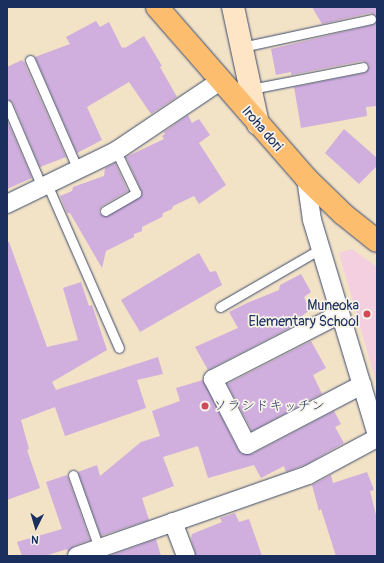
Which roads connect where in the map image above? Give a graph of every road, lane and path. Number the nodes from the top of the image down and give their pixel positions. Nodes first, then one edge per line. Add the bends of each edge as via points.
1 (157, 7) edge
2 (233, 7) edge
3 (371, 19) dead end
4 (242, 46) junction
5 (30, 60) dead end
6 (363, 67) dead end
7 (220, 81) junction
8 (251, 89) junction
9 (7, 105) edge
10 (258, 124) junction
11 (116, 150) junction
12 (78, 170) junction
13 (306, 178) junction
14 (45, 185) junction
15 (7, 204) edge
16 (105, 211) dead end
17 (377, 241) edge
18 (320, 248) junction
19 (220, 306) dead end
20 (340, 314) junction
21 (119, 348) dead end
22 (362, 385) junction
23 (377, 435) edge
24 (377, 438) edge
25 (74, 475) dead end
26 (173, 522) junction
27 (101, 552) edge
28 (77, 556) edge
29 (186, 556) edge

1 - 7 main road, Iroha dori
2 - 4 street
3 - 4 lane
4 - 8 street
5 - 12 lane
6 - 8 lane
7 - 10 main road, Iroha dori
7 - 11 street
8 - 10 street
9 - 14 lane
10 - 13 main road, Iroha dori
11 - 12 street
11 - 16 lane via 136,193
12 - 14 street
13 - 17 main road, Iroha dori via 343,214
13 - 18 street via 312,220
14 - 15 street
14 - 21 lane
18 - 19 lane
18 - 20 street
20 - 22 street
20 - 22 street via 213,379 247,445
22 - 23 street
24 - 26 street via 308,476
25 - 27 lane
26 - 27 street
26 - 29 street
27 - 28 street

